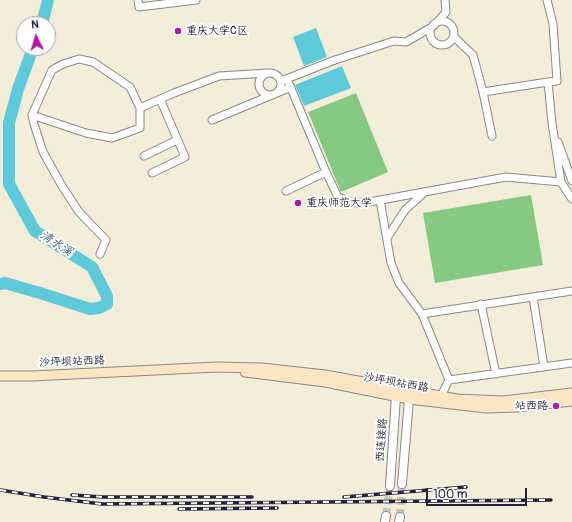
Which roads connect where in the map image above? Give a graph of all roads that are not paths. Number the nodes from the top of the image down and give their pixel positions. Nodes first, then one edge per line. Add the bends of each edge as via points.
1 (138, 0) edge
2 (196, 0) edge
3 (445, 0) edge
4 (547, 0) edge
5 (432, 27) junction
6 (454, 37) junction
7 (268, 73) junction
8 (284, 80) junction
9 (548, 82) junction
10 (291, 88) junction
11 (483, 92) junction
12 (276, 94) junction
13 (160, 99) junction
14 (140, 108) junction
15 (32, 115) junction
16 (212, 120) dead end
17 (552, 123) junction
18 (492, 136) dead end
19 (177, 140) junction
20 (144, 156) dead end
21 (326, 172) junction
22 (152, 173) dead end
23 (561, 182) junction
24 (572, 182) edge
25 (286, 192) dead end
26 (426, 192) junction
27 (572, 199) edge
28 (380, 200) junction
29 (387, 238) junction
30 (100, 254) dead end
31 (572, 291) edge
32 (532, 297) junction
33 (481, 304) junction
34 (422, 314) junction
35 (572, 363) edge
36 (218, 367) junction
37 (544, 368) junction
38 (496, 374) junction
39 (0, 376) edge
40 (449, 380) junction
41 (572, 393) edge
42 (396, 396) junction
43 (440, 396) junction
44 (409, 399) junction
45 (572, 401) edge
46 (402, 484) tunnel mouth
47 (390, 486) tunnel mouth

1 - 2 street via 139,7
3 - 5 street via 446,12
4 - 9 street via 553,24 558,81
5 - 6 street via 441,21 449,23 454,29
5 - 6 street via 430,35 437,44 445,45
5 - 8 street via 406,42 394,41
6 - 11 street via 473,55
7 - 8 street
7 - 12 street via 260,79 259,86 265,94
7 - 13 street via 219,76
8 - 10 street
8 - 12 street
9 - 11 street
9 - 17 street
10 - 12 street
10 - 21 street
11 - 18 street
12 - 16 street
13 - 14 street
13 - 19 street
14 - 15 street via 140,128 112,138 86,133
14 - 15 street via 130,87 93,62 79,59 52,70
15 - 30 street via 43,152 62,186 79,212 106,240
17 - 23 street
17 - 24 street
19 - 20 street
19 - 22 street via 185,157
21 - 25 street
21 - 28 street via 338,197 353,203
23 - 26 street via 506,177
23 - 27 street
26 - 28 street
26 - 29 street via 405,210
28 - 29 street
29 - 34 street via 391,263 399,283
31 - 32 street
32 - 33 street
32 - 37 street
33 - 34 street
33 - 38 street
34 - 40 street
35 - 37 street
36 - 39 main road, 沙坪坝站西路
36 - 42 main road, 沙坪坝站西路 via 260,375 325,382
36 - 43 main road, 沙坪坝站西路 via 262,368 325,375
37 - 38 street
38 - 40 street
40 - 43 street
41 - 43 main road, 沙坪坝站西路 via 503,401
42 - 44 main road, 沙坪坝站西路
42 - 47 street, 西连接路
44 - 45 main road, 沙坪坝站西路 via 497,408
44 - 46 street

